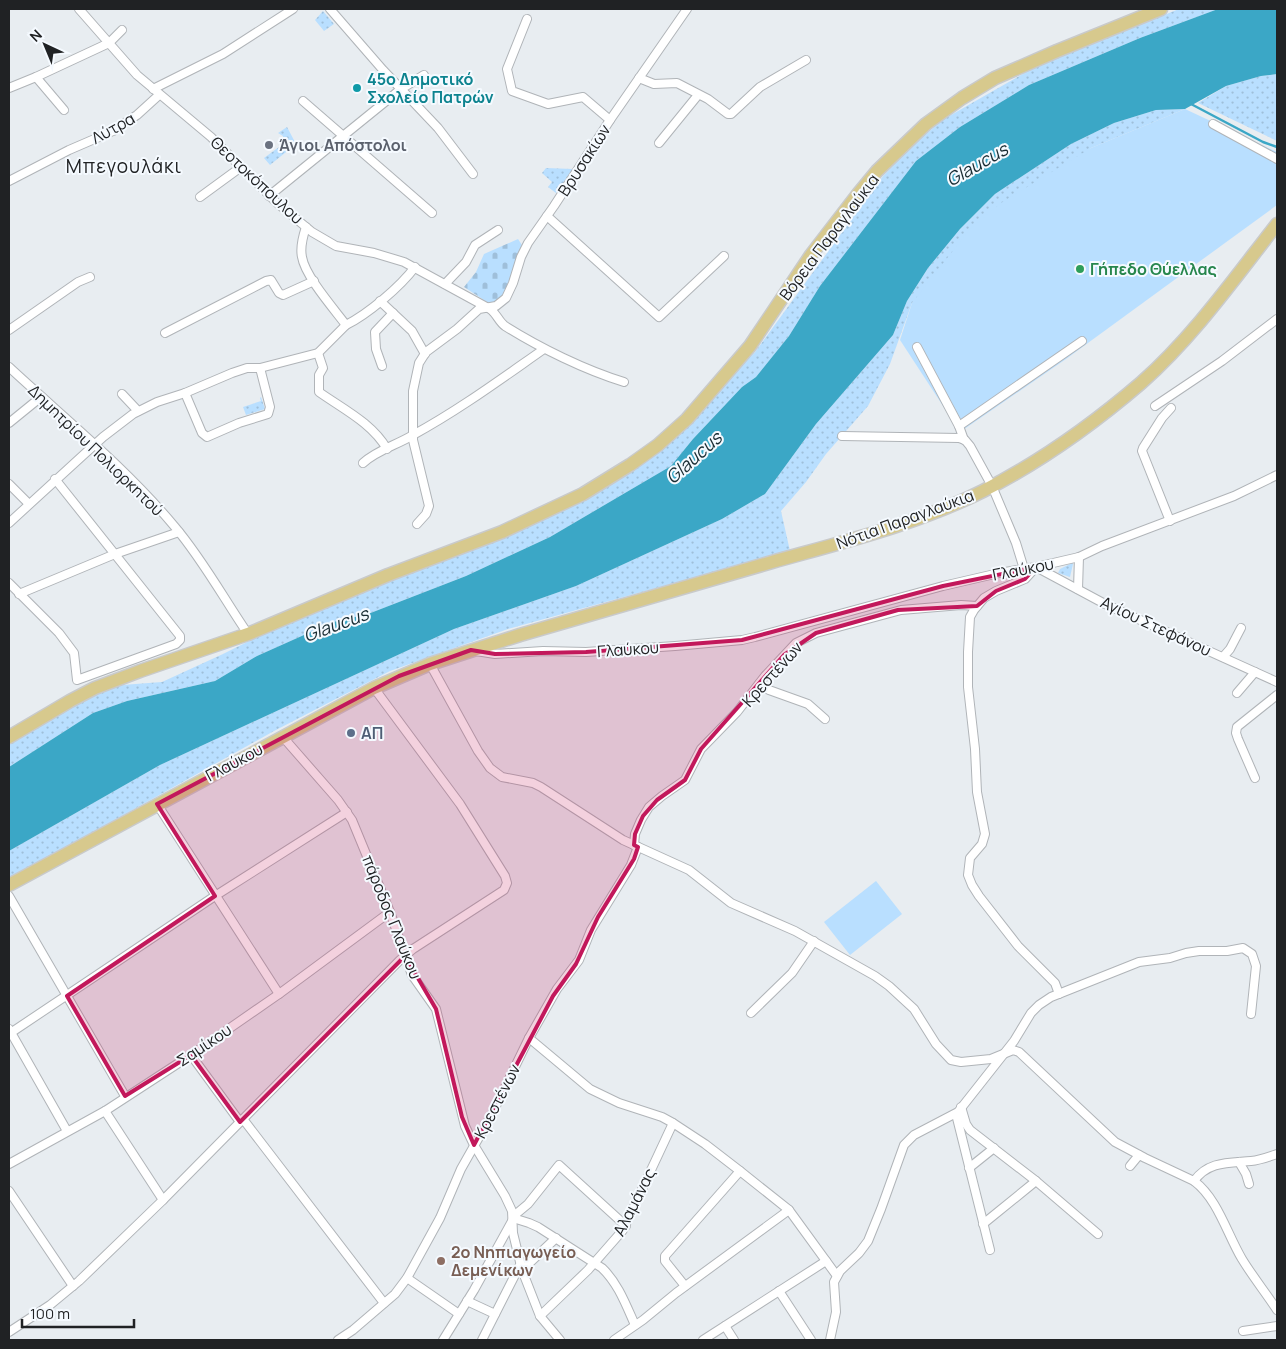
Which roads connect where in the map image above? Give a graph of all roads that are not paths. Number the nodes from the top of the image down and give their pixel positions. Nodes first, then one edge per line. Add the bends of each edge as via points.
1 (79, 9) edge
2 (293, 9) edge
3 (330, 9) edge
4 (686, 9) edge
5 (1161, 9) edge
6 (527, 19) dead end
7 (122, 30) dead end
8 (109, 43) junction
9 (806, 60) dead end
10 (424, 75) dead end
11 (36, 77) junction
12 (638, 78) junction
13 (9, 88) edge
14 (400, 89) junction
15 (156, 92) junction
16 (698, 95) junction
17 (303, 101) dead end
18 (64, 110) dead end
19 (610, 120) junction
20 (1213, 124) dead end
21 (344, 135) junction
22 (659, 143) dead end
23 (1277, 159) edge
24 (241, 167) junction
25 (473, 174) dead end
26 (9, 180) edge
27 (269, 196) junction
28 (200, 197) dead end
29 (432, 213) dead end
30 (547, 216) junction
31 (1277, 224) edge
32 (306, 227) junction
33 (498, 230) dead end
34 (724, 256) dead end
35 (415, 267) junction
36 (90, 277) dead end
37 (314, 281) junction
38 (445, 284) junction
39 (380, 300) junction
40 (486, 307) junction
41 (393, 313) junction
42 (1277, 319) edge
43 (346, 325) junction
44 (9, 330) edge
45 (165, 333) dead end
46 (1082, 341) dead end
47 (917, 347) dead end
48 (544, 349) junction
49 (318, 353) junction
50 (425, 354) junction
51 (382, 366) dead end
52 (9, 367) edge
53 (260, 368) junction
54 (624, 382) dead end
55 (185, 393) junction
56 (122, 394) dead end
57 (41, 397) junction
58 (1155, 406) dead end
59 (1171, 408) dead end
60 (138, 411) junction
61 (9, 423) edge
62 (960, 426) junction
63 (412, 436) junction
64 (842, 436) dead end
65 (964, 440) junction
66 (94, 444) junction
67 (387, 448) junction
68 (363, 463) dead end
69 (1277, 475) edge
70 (56, 480) junction
71 (9, 484) edge
72 (992, 486) junction
73 (29, 504) junction
74 (1170, 521) junction
75 (9, 523) edge
76 (416, 524) dead end
77 (179, 532) junction
78 (115, 554) junction
79 (1079, 557) junction
80 (1036, 567) junction
81 (1024, 569) junction
82 (9, 583) edge
83 (1078, 589) junction
84 (19, 594) junction
85 (977, 606) junction
86 (1241, 628) dead end
87 (248, 634) junction
88 (471, 650) junction
89 (1223, 657) junction
90 (430, 664) junction
91 (1255, 672) junction
92 (1277, 682) edge
93 (759, 684) junction
94 (374, 688) junction
95 (1237, 694) dead end
96 (1277, 695) edge
97 (825, 719) dead end
98 (9, 736) edge
99 (282, 736) junction
100 (1255, 778) dead end
101 (157, 804) junction
102 (347, 812) junction
103 (636, 846) junction
104 (9, 885) edge
105 (9, 896) edge
106 (216, 896) junction
107 (390, 912) junction
108 (814, 941) junction
109 (406, 955) junction
110 (279, 994) junction
111 (1059, 994) junction
112 (67, 996) junction
113 (751, 1013) dead end
114 (1251, 1014) dead end
115 (10, 1032) edge
116 (530, 1038) junction
117 (1004, 1054) junction
118 (191, 1055) junction
119 (125, 1096) junction
120 (959, 1110) junction
121 (105, 1111) junction
122 (241, 1120) junction
123 (673, 1123) junction
124 (68, 1131) junction
125 (474, 1145) junction
126 (994, 1148) junction
127 (1277, 1154) edge
128 (1138, 1155) junction
129 (1239, 1162) junction
130 (9, 1164) edge
131 (1130, 1166) dead end
132 (969, 1168) junction
133 (740, 1170) junction
134 (1036, 1181) junction
135 (1194, 1181) junction
136 (1249, 1184) dead end
137 (9, 1191) edge
138 (163, 1200) junction
139 (789, 1210) junction
140 (513, 1218) junction
141 (983, 1224) junction
142 (626, 1226) junction
143 (1098, 1234) dead end
144 (556, 1238) junction
145 (990, 1250) dead end
146 (826, 1261) junction
147 (595, 1263) junction
148 (521, 1268) junction
149 (837, 1276) junction
150 (407, 1278) junction
151 (73, 1286) junction
152 (685, 1286) junction
153 (779, 1291) junction
154 (467, 1301) junction
155 (384, 1303) junction
156 (1277, 1310) edge
157 (459, 1314) junction
158 (495, 1314) junction
159 (540, 1316) junction
160 (636, 1325) junction
161 (725, 1326) junction
162 (1277, 1326) edge
163 (1243, 1331) dead end
164 (9, 1332) edge
165 (557, 1339) edge
166 (338, 1340) edge
167 (443, 1340) edge
168 (482, 1340) edge
169 (614, 1340) edge
170 (703, 1340) edge
171 (734, 1340) edge
172 (811, 1340) edge
173 (830, 1340) edge

1 - 8 street, Θεοτοκόπουλου
2 - 15 street, Λύτρα
3 - 14 street
4 - 12 street, Βρυσακίων
5 - 87 main road, Βόρεια Παραγλαύκια via 995,78 926,124 858,194 750,346 687,419 630,465 583,494 502,532
6 - 19 street via 507,69 512,91 548,104 583,97
7 - 8 street
8 - 11 street
8 - 15 street, Θεοτοκόπουλου
9 - 16 street via 760,87 731,114
10 - 14 street
11 - 13 street
11 - 18 street
12 - 16 street via 654,84 677,83
12 - 19 street, Βρυσακίων
14 - 21 street
14 - 25 street via 438,128
15 - 24 street, Θεοτοκόπουλου via 211,137
15 - 26 street, Λύτρα via 137,115 120,126
16 - 22 street
17 - 21 street
19 - 30 street, Βρυσακίων
20 - 23 street
21 - 27 street
21 - 29 street
24 - 27 street, Θεοτοκόπουλου
24 - 28 street
27 - 32 street, Θεοτοκόπουλου
30 - 34 street via 659,317
30 - 40 street, Βρυσακίων via 523,251 506,298 497,306
31 - 72 main road, Νότια Παραγλαύκια via 1190,334 1142,381 1060,446
32 - 35 street, Θεοτοκόπουλου via 333,245 385,255
32 - 37 street via 302,257
33 - 38 street via 473,246 466,262
35 - 38 street, Θεοτοκόπουλου
35 - 39 street via 402,283
36 - 44 street
37 - 43 street
37 - 45 street via 283,295 271,280 266,281
38 - 40 street, Θεοτοκόπουλου
39 - 41 street
39 - 43 street
40 - 48 street, Θεοτοκόπουλου via 498,315 502,324
40 - 50 street, Βρυσακίων via 479,309
41 - 50 street via 412,331
41 - 51 street via 375,332 376,350
42 - 58 street
43 - 49 street
46 - 62 street
47 - 62 street
48 - 54 street, Θεοτοκόπουλου
48 - 63 street
49 - 53 street
49 - 67 street via 323,368 319,375 319,392 368,426
50 - 63 street via 414,382
52 - 57 street, Δημητρίου Πολιορκητού
53 - 55 street via 240,370
53 - 55 street via 270,407 268,414 207,436 202,433
55 - 60 street
56 - 60 street
57 - 61 street
57 - 66 street, Δημητρίου Πολιορκητού
59 - 74 street via 1142,451
60 - 66 street
62 - 65 street
63 - 67 street
63 - 76 street via 429,503 428,512
64 - 65 street
65 - 72 street
66 - 70 street
66 - 77 street, Δημητρίου Πολιορκητού
67 - 68 street
69 - 74 street, Γλαύκου
70 - 73 street
70 - 78 street
71 - 73 street
72 - 81 street
72 - 88 main road, Νότια Παραγλαύκια via 941,509 854,539
73 - 75 street
74 - 79 street, Γλαύκου
77 - 78 street
77 - 87 street, Δημητρίου Πολιορκητού
78 - 84 street
78 - 84 street via 180,636 176,644 77,680 74,653 59,633
79 - 80 street, Γλαύκου
79 - 83 street
80 - 81 street, Γλαύκου
80 - 83 street, Αγίου Στεφάνου
80 - 85 street via 1025,580 987,596
81 - 88 street, Γλαύκου via 943,586 742,640 586,652 494,654
82 - 84 street
83 - 89 street, Αγίου Στεφάνου
85 - 93 street, Κρεστένων via 901,610 816,633 796,643
85 - 111 street via 970,617 968,687 976,749 977,792 985,834 983,842 970,858 968,875 975,891 1018,946 1055,983
86 - 89 street
87 - 98 main road, Βόρεια Παραγλαύκια via 87,692
88 - 90 main road, Γλαύκου
89 - 91 street, Αγίου Στεφάνου
90 - 94 main road, Γλαύκου
90 - 103 street via 493,772 541,787
91 - 92 street, Αγίου Στεφάνου
91 - 95 street
93 - 97 street via 808,704
93 - 103 street, Κρεστένων via 737,712 701,748 685,780 646,811 635,834
94 - 99 main road, Γλαύκου
94 - 109 street via 460,804 507,883 499,894
96 - 100 street via 1237,727 1238,739
99 - 101 main road, Γλαύκου
99 - 102 street, πάροδος Γλαύκου
101 - 104 main road, Γλαύκου
101 - 106 street
102 - 106 street
102 - 107 street, πάροδος Γλαύκου
103 - 108 street via 689,870 731,903
103 - 116 street, Κρεστένων via 631,864 591,930 579,960 557,989
105 - 112 street
106 - 110 street
106 - 112 street
107 - 109 street, πάροδος Γλαύκου
107 - 110 street, Σαμίκου
108 - 113 street via 792,973
108 - 117 street via 889,986 917,1013 939,1048 951,1060 991,1059
109 - 122 street
109 - 125 street, πάροδος Γλαύκου via 412,975 436,1009 462,1117
110 - 118 street, Σαμίκου
111 - 114 street via 1139,962 1198,951 1243,948 1252,954 1256,966
111 - 117 street via 1033,1010
112 - 115 street
112 - 119 street
115 - 124 street
116 - 123 street via 590,1089
116 - 125 street, Κρεστένων
117 - 120 street
117 - 128 street via 1014,1050 1022,1054 1112,1140
118 - 119 street, Σαμίκου
118 - 122 street
119 - 121 street, Σαμίκου
120 - 126 street via 969,1128
120 - 132 street
120 - 149 street via 917,1133 904,1145 868,1240
121 - 124 street, Σαμίκου
121 - 138 street
122 - 138 street
122 - 155 street
123 - 133 street
123 - 142 street, Αλαμάνας
124 - 130 street, Σαμίκου
125 - 140 street, πάροδος Γλαύκου via 510,1206
125 - 150 street, Κρεστένων
126 - 132 street
126 - 134 street
127 - 129 street
128 - 131 street
128 - 135 street
129 - 135 street via 1213,1165
129 - 136 street
132 - 141 street
133 - 139 street
133 - 152 street via 665,1256 665,1261
134 - 141 street
134 - 143 street
135 - 156 street via 1212,1202 1244,1263
137 - 151 street
138 - 151 street
139 - 146 street
139 - 152 street
140 - 142 street via 559,1165
140 - 144 street
140 - 148 street, πάροδος Γλαύκου
140 - 154 street
141 - 145 street
142 - 147 street, Αλαμάνας
144 - 147 street
144 - 148 street
146 - 149 street
146 - 153 street
147 - 159 street, Αλαμάνας
147 - 160 street via 614,1283
148 - 158 street
148 - 159 street, πάροδος Γλαύκου
149 - 173 street via 833,1285 836,1312
150 - 155 street, Κρεστένων
150 - 157 street
151 - 164 street
152 - 160 street
153 - 161 street
153 - 172 street
154 - 157 street
154 - 158 street
155 - 166 street, Κρεστένων
157 - 167 street
158 - 168 street
159 - 165 street, πάροδος Γλαύκου
160 - 169 street
161 - 170 street
161 - 171 street
162 - 163 street

